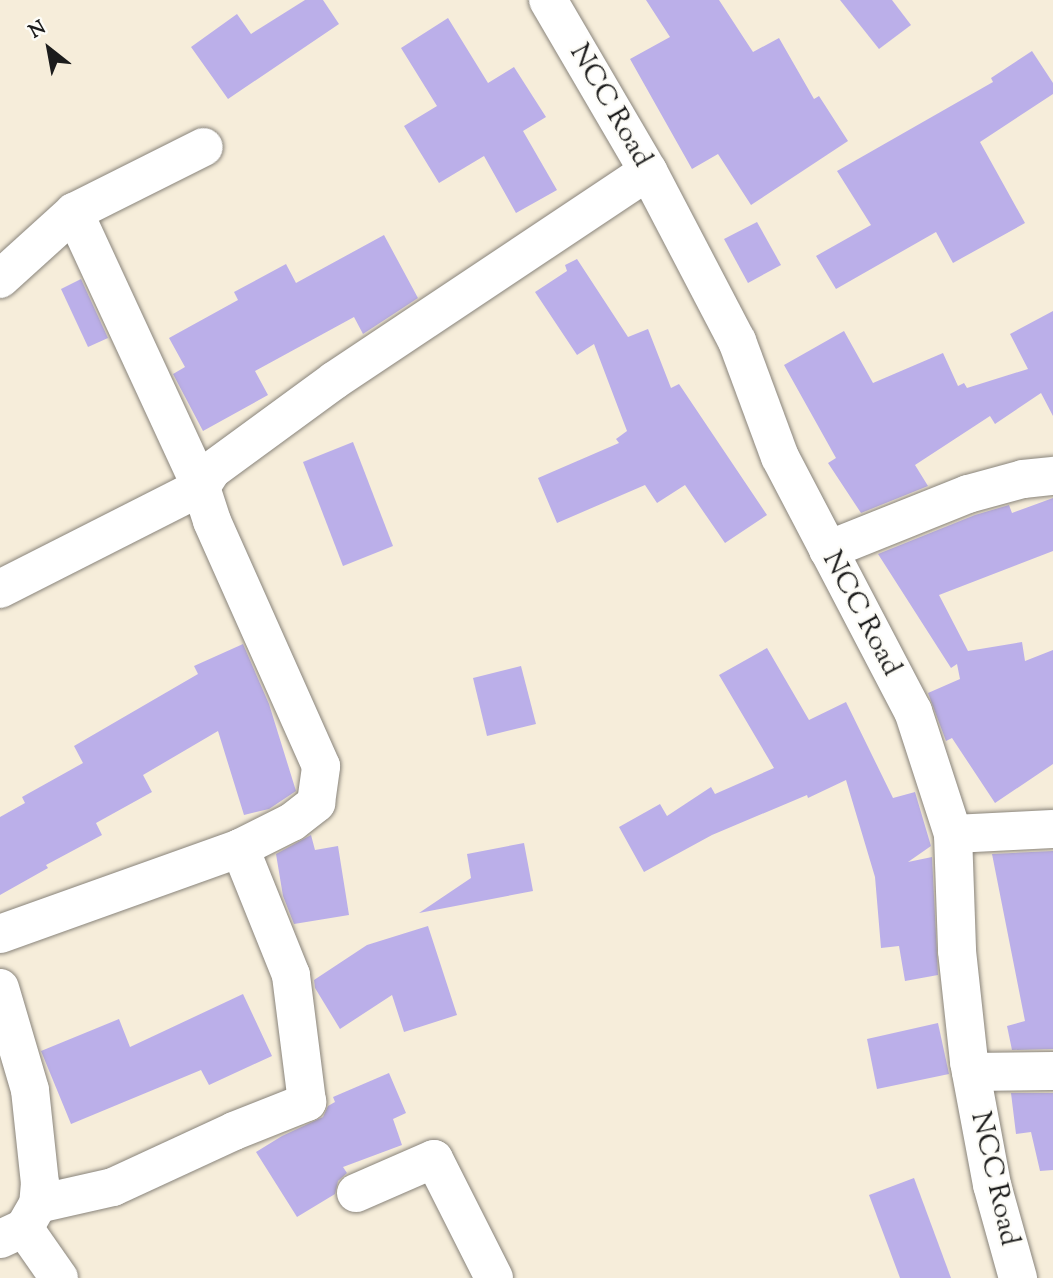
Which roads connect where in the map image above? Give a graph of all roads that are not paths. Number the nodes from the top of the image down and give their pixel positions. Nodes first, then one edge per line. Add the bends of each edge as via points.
1 (548, 0) edge
2 (204, 147) dead end
3 (648, 171) junction
4 (74, 212) junction
5 (0, 279) edge
6 (1053, 476) edge
7 (201, 487) junction
8 (828, 550) junction
9 (0, 589) edge
10 (1053, 829) edge
11 (953, 835) junction
12 (240, 848) junction
13 (0, 934) edge
14 (0, 988) edge
15 (1053, 1071) edge
16 (971, 1072) junction
17 (356, 1193) dead end
18 (21, 1224) edge
19 (59, 1278) edge
20 (494, 1278) edge
21 (1018, 1278) edge

1 - 3 street, NCC Road
2 - 4 street
3 - 7 street via 335,380 212,470
3 - 8 street, NCC Road via 737,341 780,457
4 - 5 street
4 - 7 street
6 - 8 street via 1023,479 968,495
7 - 9 street
7 - 12 street via 321,766 316,803 292,822
8 - 11 street, NCC Road via 913,711
10 - 11 street
11 - 16 street, NCC Road via 957,951
12 - 13 street
12 - 18 street via 291,975 307,1102
14 - 18 street via 30,1090 40,1183
15 - 16 street
16 - 21 street, NCC Road via 992,1185
17 - 20 street via 434,1159
18 - 19 street

